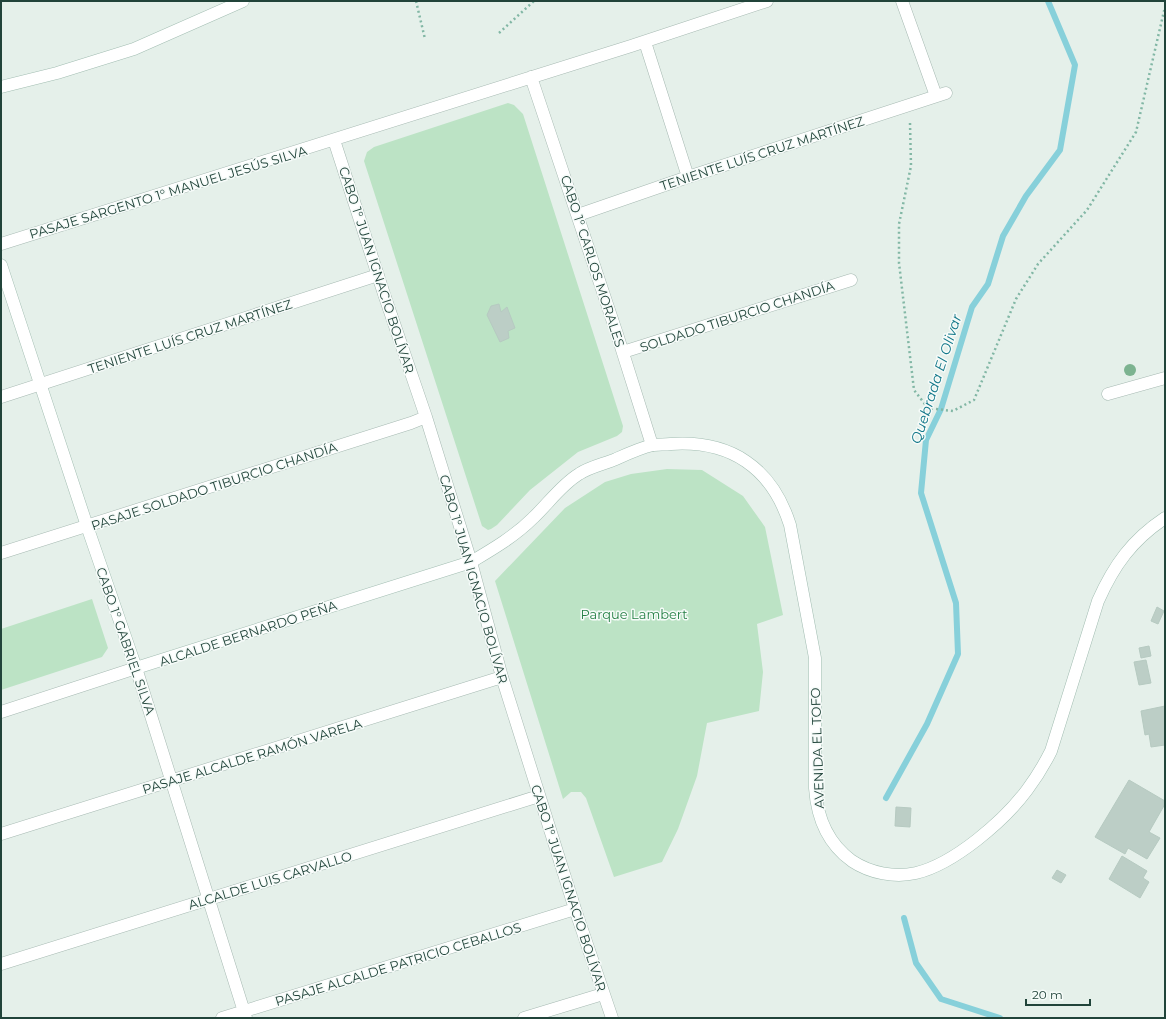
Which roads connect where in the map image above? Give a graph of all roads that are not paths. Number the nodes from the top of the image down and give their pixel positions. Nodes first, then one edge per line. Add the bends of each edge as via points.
1 (243, 1) edge
2 (767, 1) edge
3 (902, 1) edge
4 (644, 42) junction
5 (531, 77) junction
6 (1, 87) edge
7 (334, 140) junction
8 (688, 176) junction
9 (578, 215) junction
10 (1, 244) edge
11 (1, 265) edge
12 (378, 275) junction
13 (851, 280) dead end
14 (623, 352) junction
15 (1165, 378) edge
16 (41, 384) junction
17 (1108, 394) dead end
18 (1, 397) edge
19 (426, 417) junction
20 (652, 445) junction
21 (1165, 518) edge
22 (87, 526) junction
23 (1, 553) edge
24 (471, 562) junction
25 (136, 668) junction
26 (502, 677) junction
27 (1, 712) edge
28 (172, 781) junction
29 (539, 796) junction
30 (1, 834) edge
31 (209, 899) junction
32 (575, 909) junction
33 (1, 964) edge
34 (603, 994) junction
35 (245, 1014) edge
36 (222, 1018) edge
37 (524, 1018) edge
38 (612, 1018) edge

1 - 6 street via 134,48 57,73
2 - 4 street
3 - 8 street, TENIENTE LUÍS CRUZ MARTÍNEZ via 941,95
4 - 5 street
4 - 8 street
5 - 7 street, PASAJE SARGENTO 1° MANUEL JESÚS SILVA
5 - 9 street, CABO 1° CARLOS MORALES
7 - 10 street, PASAJE SARGENTO 1° MANUEL JESÚS SILVA
7 - 12 street, CABO 1° JUAN IGNACIO BOLÍVAR
8 - 9 street, TENIENTE LUÍS CRUZ MARTÍNEZ
9 - 14 street, CABO 1° CARLOS MORALES
11 - 16 street, CABO 1° GABRIEL SILVA
12 - 16 street, TENIENTE LUÍS CRUZ MARTÍNEZ
12 - 19 street, CABO 1° JUAN IGNACIO BOLÍVAR
13 - 14 street, SOLDADO TIBURCIO CHANDÍA
14 - 20 street, CABO 1° CARLOS MORALES
15 - 17 street
16 - 18 street, TENIENTE LUÍS CRUZ MARTÍNEZ
16 - 22 street, CABO 1° GABRIEL SILVA
19 - 22 street, PASAJE SOLDADO TIBURCIO CHANDÍA
19 - 24 street, CABO 1° JUAN IGNACIO BOLÍVAR
20 - 21 street, AVENIDA EL TOFO via 689,443 725,450 757,469 779,496 790,525 815,658 815,788 820,818 830,839 845,856 858,865 887,874 915,874 938,865 992,828 1026,791 1051,751 1098,600 1107,580 1134,543
20 - 24 street, AVENIDA EL TOFO via 580,473 566,483 527,524 497,547
22 - 23 street, PASAJE SOLDADO TIBURCIO CHANDÍA
22 - 25 street, CABO 1° GABRIEL SILVA
24 - 25 street, ALCALDE BERNARDO PEÑA
24 - 26 street, CABO 1° JUAN IGNACIO BOLÍVAR
25 - 27 street, ALCALDE BERNARDO PEÑA
25 - 28 street, CABO 1° GABRIEL SILVA
26 - 28 street, PASAJE ALCALDE RAMÓN VARELA
26 - 29 street, CABO 1° JUAN IGNACIO BOLÍVAR
28 - 30 street, PASAJE ALCALDE RAMÓN VARELA
28 - 31 street, CABO 1° GABRIEL SILVA
29 - 31 street, ALCALDE LUIS CARVALLO
29 - 32 street, CABO 1° JUAN IGNACIO BOLÍVAR
31 - 33 street, ALCALDE LUIS CARVALLO
31 - 35 street, CABO 1° GABRIEL SILVA
32 - 34 street, CABO 1° JUAN IGNACIO BOLÍVAR
32 - 35 street, PASAJE ALCALDE PATRICIO CEBALLOS
34 - 37 street
34 - 38 street, CABO 1° JUAN IGNACIO BOLÍVAR
35 - 36 street, PASAJE ALCALDE PATRICIO CEBALLOS

